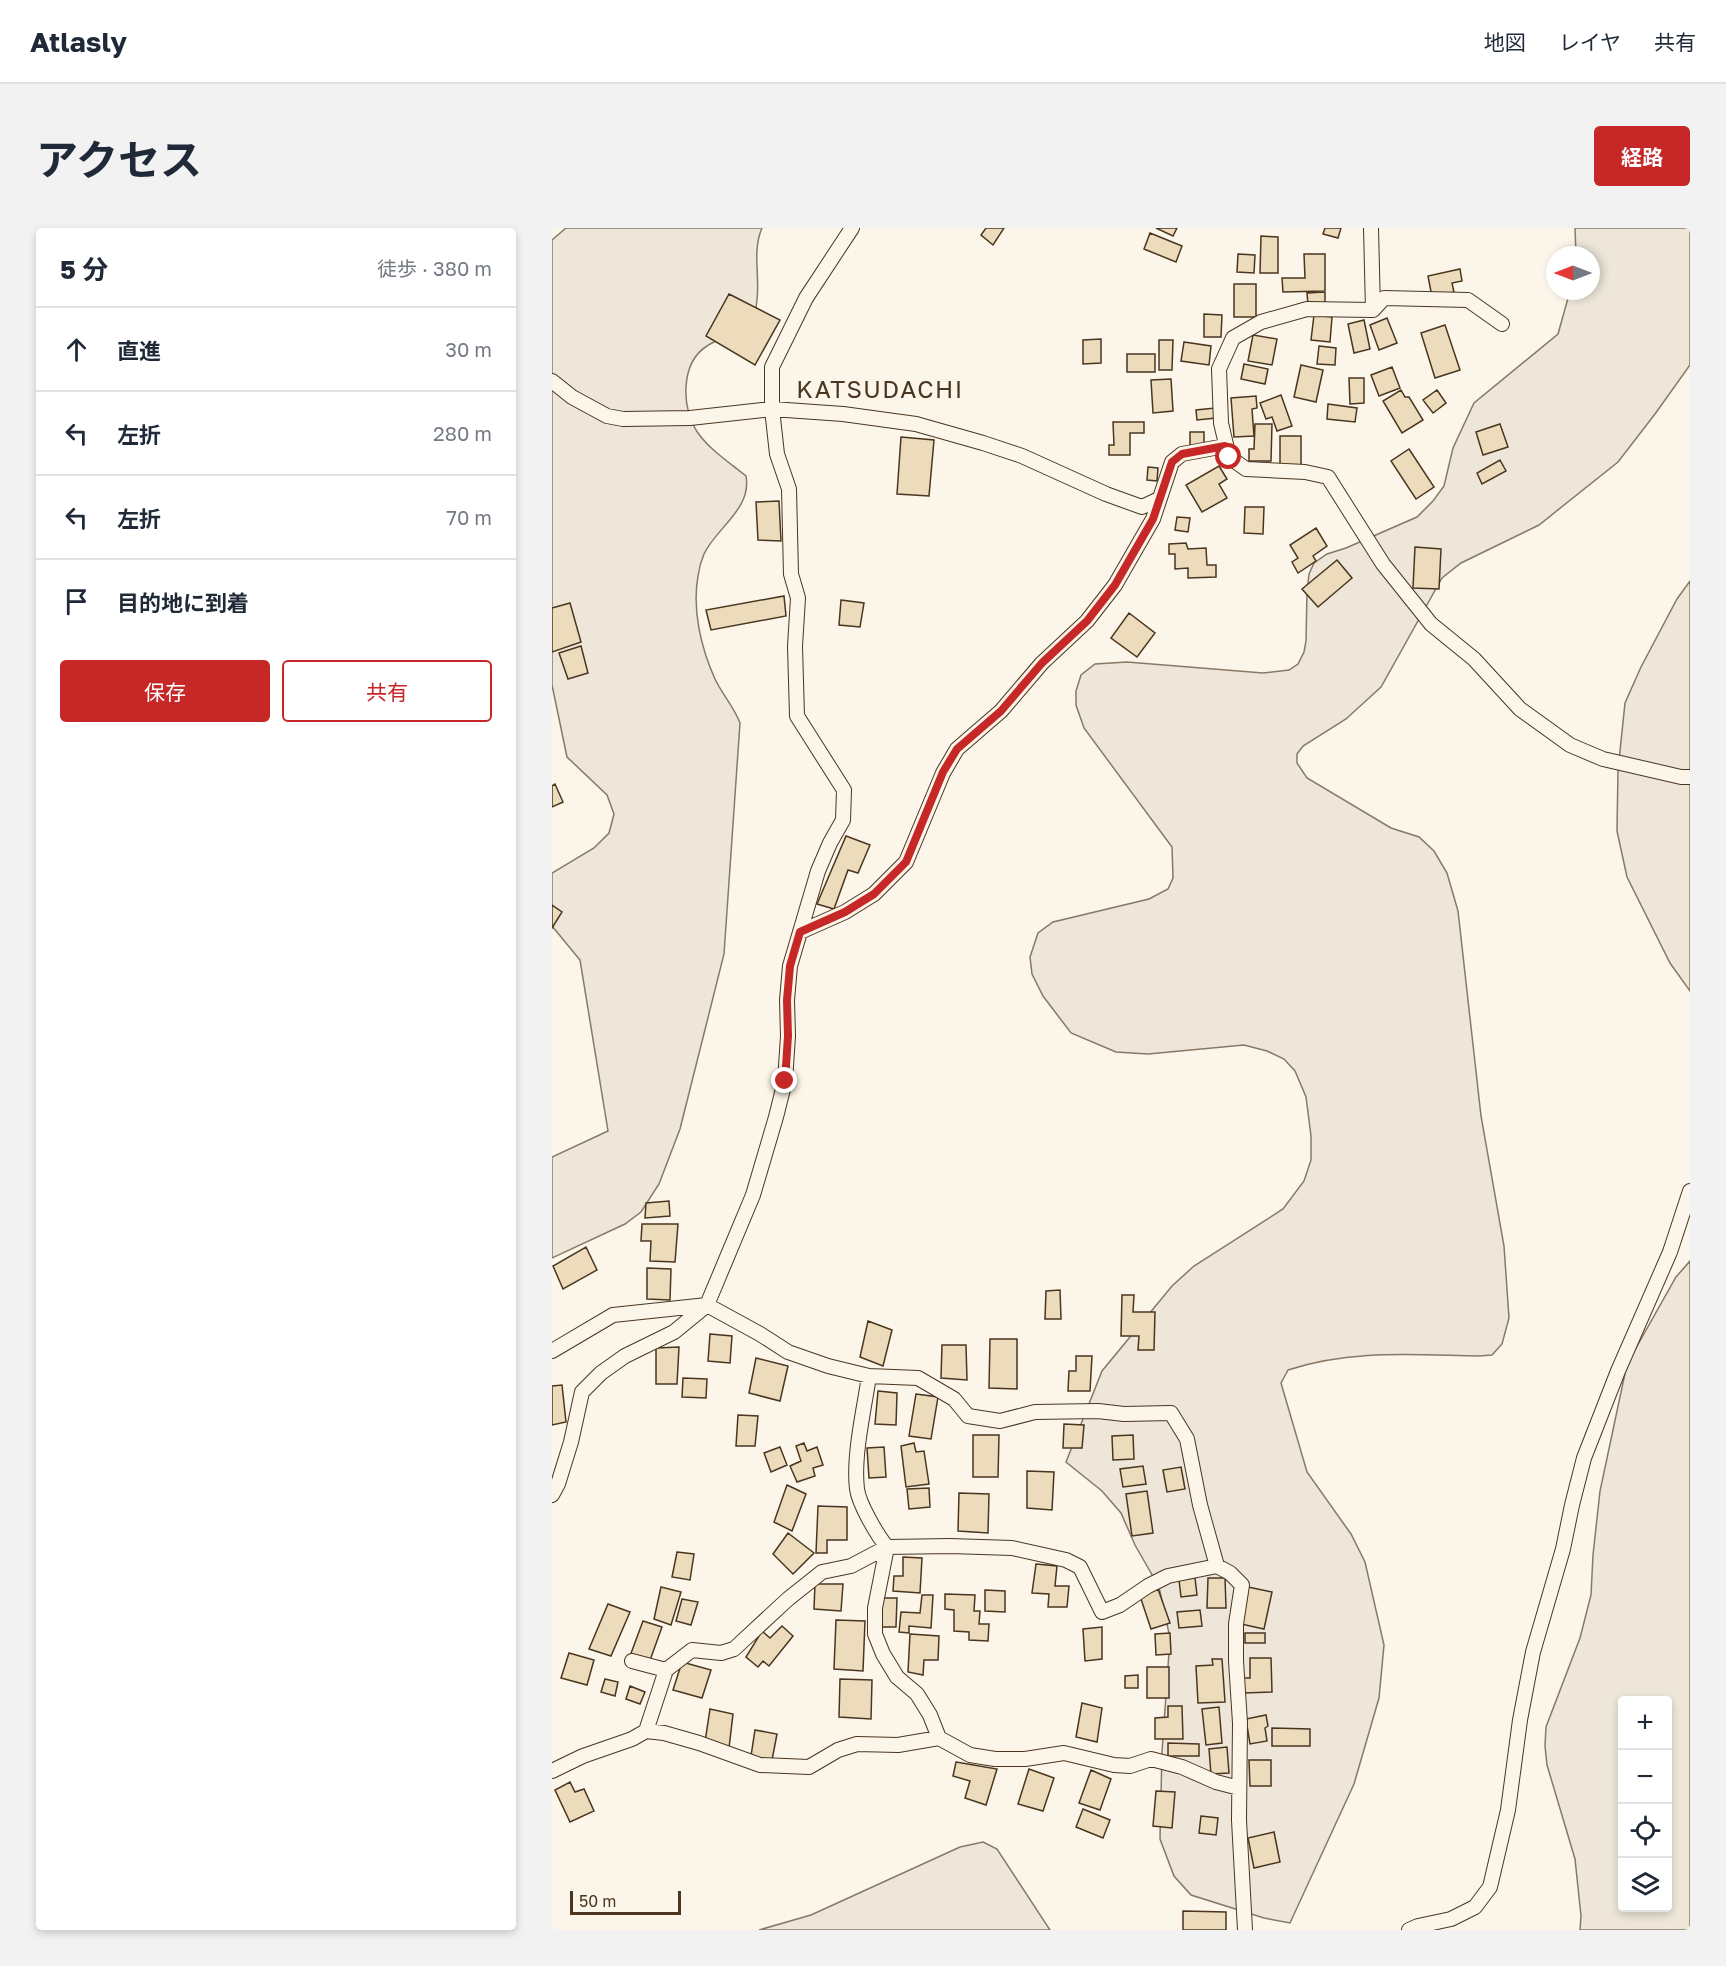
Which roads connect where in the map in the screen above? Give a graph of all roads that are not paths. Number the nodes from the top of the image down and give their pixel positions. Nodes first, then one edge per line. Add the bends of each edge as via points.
1 (852, 228) edge
2 (1371, 228) edge
3 (1373, 310) junction
4 (1502, 324) dead end
5 (552, 381) edge
6 (772, 409) junction
7 (1225, 446) junction
8 (1159, 499) junction
9 (1690, 777) edge
10 (800, 932) junction
11 (1690, 1191) edge
12 (707, 1305) junction
13 (552, 1352) edge
14 (868, 1376) junction
15 (552, 1495) edge
16 (887, 1547) junction
17 (1217, 1566) junction
18 (632, 1661) dead end
19 (666, 1670) junction
20 (646, 1731) junction
21 (939, 1738) junction
22 (552, 1771) edge
23 (1239, 1788) junction
24 (1245, 1930) edge
25 (1409, 1930) edge

1 - 6 street via 806,297 772,367
2 - 3 street
3 - 4 street via 1384,297 1468,300
3 - 7 street via 1307,309 1261,322 1233,338 1219,369
5 - 6 street via 590,407 622,419 690,418
6 - 8 street via 916,424 1022,456 1142,507
6 - 10 street via 777,454 789,489 791,574 798,598 797,716 844,790 843,820 818,871
7 - 8 street via 1182,454 1172,462
7 - 9 street via 1229,457 1246,469 1328,477 1383,564 1431,624 1473,659 1520,709 1570,745 1603,759
8 - 10 street via 1141,542 1087,621 1042,663 1001,711 957,749 943,772 906,862 874,894
10 - 12 street via 790,966 785,1081 753,1195
11 - 25 street via 1670,1252 1584,1458 1533,1652 1508,1810 1490,1887 1475,1906 1451,1919
12 - 13 street via 613,1315
12 - 14 street via 788,1352
12 - 15 street via 674,1332 625,1356 582,1392 571,1442
14 - 16 street via 857,1458 857,1490
14 - 17 street via 918,1378 954,1399 968,1416 1000,1421 1035,1412 1171,1413 1187,1439
16 - 17 street via 1012,1548 1066,1560 1080,1567 1102,1612 1168,1576
16 - 19 street via 851,1566 822,1572 734,1649 721,1653 692,1650
16 - 21 street via 875,1608 875,1634 897,1677 917,1694 930,1715
17 - 23 street via 1242,1585 1236,1624
18 - 19 street
19 - 20 street
20 - 21 street via 699,1743 760,1765 809,1767 857,1744 898,1745
20 - 22 street
21 - 23 street via 969,1755 994,1759 1064,1753 1130,1766 1151,1759
23 - 24 street

